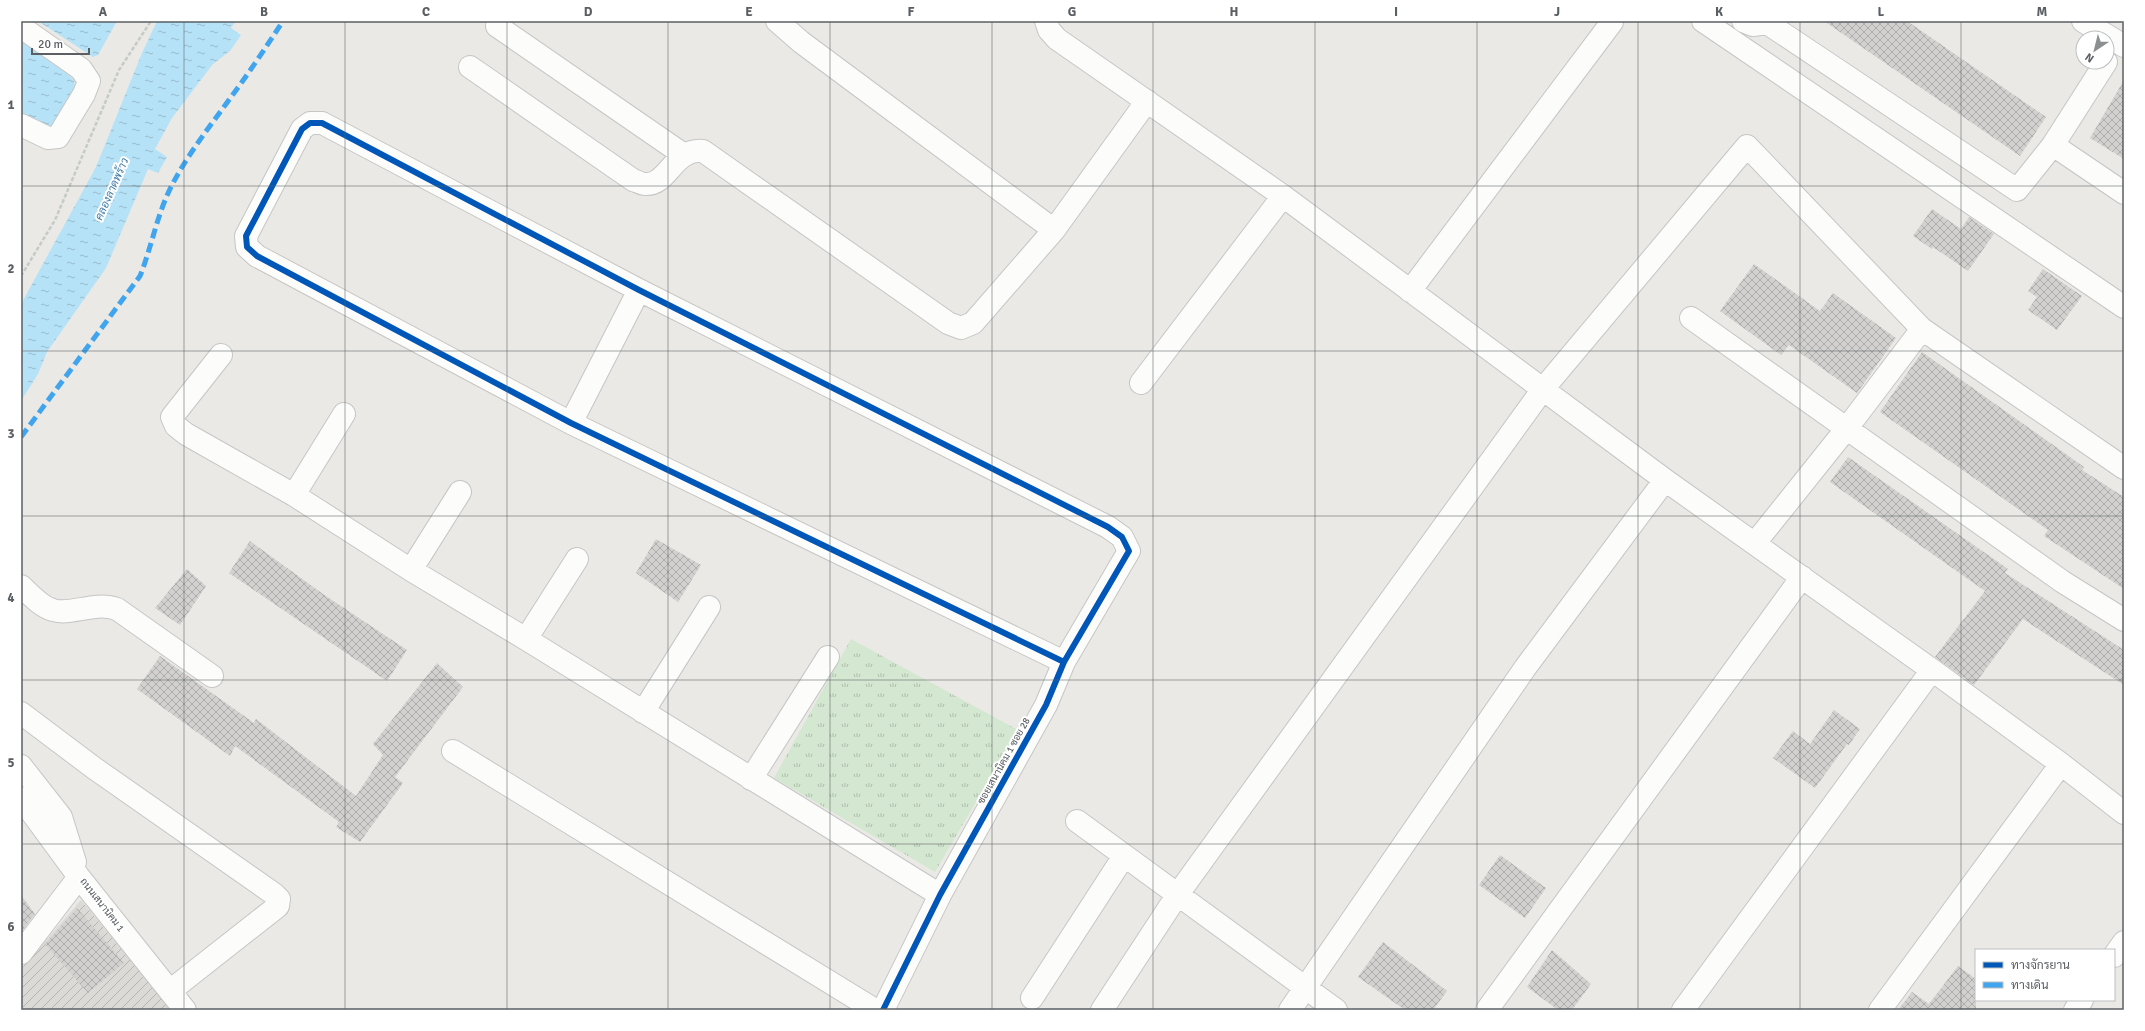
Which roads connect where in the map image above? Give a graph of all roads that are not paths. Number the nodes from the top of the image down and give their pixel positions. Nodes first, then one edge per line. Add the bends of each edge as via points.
1 (777, 21) edge
2 (1046, 21) edge
3 (1703, 21) edge
4 (1743, 21) edge
5 (2083, 21) edge
6 (1612, 22) dead end
7 (1767, 22) edge
8 (497, 26) dead end
9 (21, 27) edge
10 (2092, 30) edge
11 (470, 67) dead end
12 (2103, 70) edge
13 (1147, 101) junction
14 (21, 125) edge
15 (2053, 145) junction
16 (684, 155) junction
17 (2124, 193) edge
18 (1283, 196) junction
19 (1054, 230) junction
20 (639, 290) junction
21 (1410, 291) junction
22 (2124, 308) edge
23 (1691, 318) dead end
24 (1922, 329) junction
25 (221, 355) dead end
26 (1141, 383) dead end
27 (1543, 389) junction
28 (344, 414) dead end
29 (571, 424) junction
30 (1847, 428) junction
31 (2124, 468) edge
32 (1665, 480) junction
33 (460, 492) dead end
34 (294, 495) junction
35 (1755, 544) junction
36 (577, 559) dead end
37 (411, 570) junction
38 (1802, 577) junction
39 (21, 586) edge
40 (709, 607) dead end
41 (2124, 620) edge
42 (526, 639) junction
43 (828, 657) dead end
44 (1064, 662) junction
45 (1932, 670) junction
46 (212, 676) dead end
47 (643, 712) junction
48 (21, 713) edge
49 (453, 751) dead end
50 (2061, 764) junction
51 (21, 766) edge
52 (751, 778) junction
53 (21, 798) edge
54 (2124, 813) edge
55 (21, 820) edge
56 (1076, 821) dead end
57 (1124, 856) junction
58 (79, 877) junction
59 (1178, 894) junction
60 (940, 895) junction
61 (2124, 942) edge
62 (21, 953) edge
63 (2115, 955) edge
64 (1305, 987) junction
65 (170, 990) junction
66 (1032, 998) dead end
67 (2081, 1001) edge
68 (185, 1010) edge
69 (875, 1010) edge
70 (883, 1010) edge
71 (1102, 1010) edge
72 (1290, 1010) edge
73 (1336, 1010) edge
74 (1487, 1010) edge
75 (1683, 1010) edge
76 (1880, 1010) edge
77 (2075, 1010) edge

1 - 19 street via 801,42
2 - 13 street via 1049,30 1057,39
3 - 22 street
4 - 7 street via 1753,25
5 - 10 street
6 - 21 street
7 - 15 street via 2017,190
8 - 16 street
9 - 14 street via 82,69 89,81 84,94 58,136 48,138
11 - 16 street via 633,180 646,184 659,180
12 - 15 street
13 - 18 street
13 - 19 street
15 - 17 street
16 - 19 street via 693,150 703,151 948,324 961,328 973,323
18 - 21 street
18 - 26 street
20 - 29 street
20 - 29 street via 322,123 310,123 302,129 246,236 247,246 257,256
20 - 44 street, ซอยเสนานิคม 1 ซอย 28 via 1108,527 1122,537 1129,551
21 - 27 street
23 - 30 street
24 - 27 street via 1747,146
24 - 30 street
24 - 31 street
25 - 34 street via 172,417 176,426
27 - 32 street
27 - 59 street
28 - 34 street
29 - 44 street
30 - 35 street
30 - 41 street via 2063,582
32 - 35 street
32 - 64 street via 1525,668
33 - 37 street
34 - 37 street
35 - 38 street
36 - 42 street
37 - 42 street
38 - 45 street
38 - 74 street
39 - 46 street via 47,608 55,611 98,606 117,609
40 - 47 street
42 - 47 street
43 - 52 street
44 - 60 street, ซอยเสนานิคม 1 ซอย 28 via 1046,705
45 - 50 street
45 - 75 street
47 - 52 street
48 - 65 street via 279,899 278,906
49 - 69 street
50 - 54 street
50 - 76 street
51 - 58 street via 60,817
52 - 60 street
53 - 58 street, ถนนเสนานิคม 1
55 - 58 street via 32,834
56 - 57 street
57 - 59 street
57 - 66 street
58 - 62 street
58 - 65 street, ถนนเสนานิคม 1
59 - 64 street
59 - 71 street
60 - 70 street, ซอยเสนานิคม 1 ซอย 28
61 - 63 street
64 - 72 street
64 - 73 street
65 - 68 street, ถนนเสนานิคม 1
67 - 77 street

